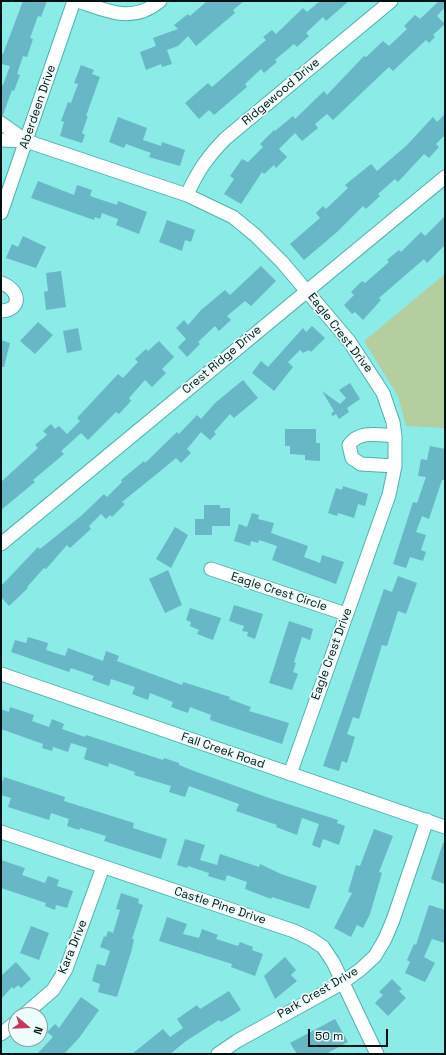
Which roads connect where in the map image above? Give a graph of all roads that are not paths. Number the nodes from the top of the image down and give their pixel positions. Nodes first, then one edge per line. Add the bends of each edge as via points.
1 (74, 1) edge
2 (78, 1) edge
3 (160, 1) edge
4 (391, 1) edge
5 (1, 123) edge
6 (1, 140) edge
7 (26, 141) junction
8 (445, 177) edge
9 (187, 195) junction
10 (1, 213) edge
11 (1, 283) edge
12 (306, 290) junction
13 (1, 311) edge
14 (395, 436) junction
15 (395, 466) junction
16 (1, 544) edge
17 (211, 569) dead end
18 (346, 614) junction
19 (1, 674) edge
20 (290, 774) junction
21 (427, 820) junction
22 (445, 826) edge
23 (1, 832) edge
24 (103, 867) junction
25 (342, 983) junction
26 (33, 1007) edge
27 (218, 1054) edge
28 (377, 1054) edge

1 - 7 street, Aberdeen Drive
2 - 3 street via 110,12 125,14 138,14
4 - 9 street, Ridgewood Drive via 226,138 209,155 195,175
5 - 7 street, Eagle Crest Drive
6 - 7 street, Eagle Crest Drive
7 - 9 street, Eagle Crest Drive
7 - 10 street, Aberdeen Drive
8 - 12 street, Crest Ridge Drive
9 - 12 street, Eagle Crest Drive via 233,217 255,234
11 - 13 street via 12,288 16,294 13,307
12 - 14 street, Eagle Crest Drive via 368,368 383,393
12 - 16 street, Crest Ridge Drive
14 - 15 street, Eagle Crest Drive
14 - 15 street via 362,435 354,438 349,445 352,458 361,464
15 - 18 street, Eagle Crest Drive via 389,495
17 - 18 street, Eagle Crest Circle
18 - 20 street, Eagle Crest Drive
19 - 20 street, Fall Creek Road
20 - 21 street, Fall Creek Road
21 - 22 street, Fall Creek Road
21 - 25 street, Park Crest Drive via 385,939 375,956
23 - 24 street, Castle Pine Drive
24 - 25 street, Castle Pine Drive via 311,938 323,947
24 - 26 street, Kara Drive via 66,969 53,990
25 - 27 street, Park Crest Drive via 237,1040
25 - 28 street, Castle Pine Drive

